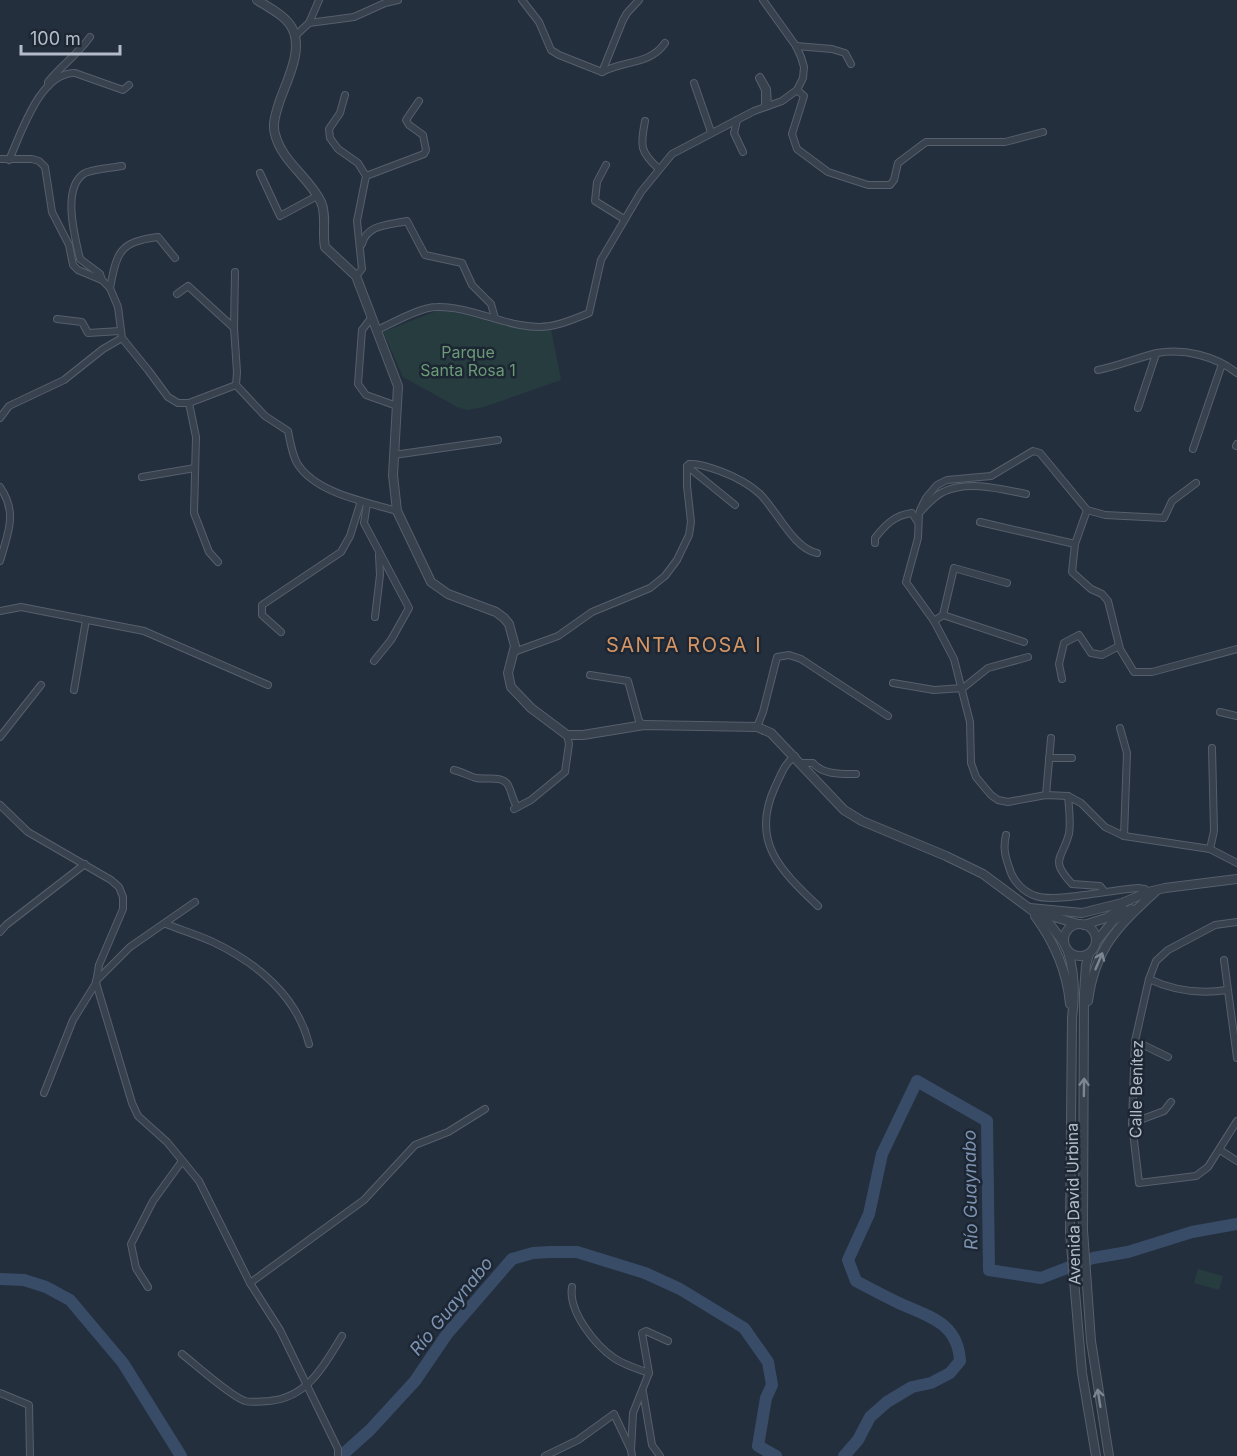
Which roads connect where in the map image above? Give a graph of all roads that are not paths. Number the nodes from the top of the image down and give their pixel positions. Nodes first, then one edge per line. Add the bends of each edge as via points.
1 (257, 0) edge
2 (319, 0) edge
3 (398, 0) edge
4 (522, 0) edge
5 (639, 0) edge
6 (763, 0) edge
7 (309, 23) junction
8 (295, 36) junction
9 (90, 37) dead end
10 (665, 43) dead end
11 (796, 46) junction
12 (850, 64) dead end
13 (602, 72) junction
14 (694, 83) dead end
15 (129, 85) dead end
16 (48, 87) junction
17 (797, 90) junction
18 (345, 95) dead end
19 (419, 101) dead end
20 (737, 119) junction
21 (645, 121) dead end
22 (711, 132) junction
23 (1043, 132) dead end
24 (743, 152) dead end
25 (0, 159) edge
26 (9, 160) junction
27 (606, 165) dead end
28 (122, 166) dead end
29 (659, 170) junction
30 (260, 173) dead end
31 (366, 176) junction
32 (317, 196) junction
33 (624, 219) junction
34 (360, 250) junction
35 (175, 258) dead end
36 (235, 272) dead end
37 (356, 276) junction
38 (102, 280) junction
39 (110, 288) junction
40 (177, 294) dead end
41 (372, 317) junction
42 (495, 318) junction
43 (57, 319) dead end
44 (234, 328) junction
45 (377, 330) junction
46 (121, 335) junction
47 (1156, 354) junction
48 (1222, 364) junction
49 (1098, 370) dead end
50 (1237, 373) edge
51 (236, 385) junction
52 (189, 403) junction
53 (397, 406) junction
54 (1138, 408) dead end
55 (0, 418) edge
56 (498, 440) dead end
57 (1193, 449) dead end
58 (394, 455) junction
59 (687, 466) junction
60 (195, 468) junction
61 (142, 477) dead end
62 (1196, 483) dead end
63 (0, 487) edge
64 (1026, 494) dead end
65 (364, 502) junction
66 (735, 505) dead end
67 (1087, 510) junction
68 (397, 511) junction
69 (919, 513) junction
70 (918, 522) junction
71 (981, 522) dead end
72 (875, 543) dead end
73 (1075, 544) junction
74 (378, 549) junction
75 (817, 553) dead end
76 (0, 561) edge
77 (218, 562) dead end
78 (1007, 583) dead end
79 (0, 611) edge
80 (943, 615) junction
81 (375, 617) dead end
82 (86, 620) junction
83 (934, 621) junction
84 (281, 632) dead end
85 (1024, 642) dead end
86 (1119, 646) junction
87 (1237, 649) edge
88 (514, 652) junction
89 (1028, 657) dead end
90 (374, 661) dead end
91 (590, 675) dead end
92 (1062, 679) dead end
93 (893, 683) dead end
94 (41, 685) dead end
95 (268, 685) dead end
96 (963, 688) junction
97 (74, 690) dead end
98 (1220, 712) dead end
99 (888, 716) dead end
100 (1237, 716) edge
101 (644, 725) junction
102 (757, 727) junction
103 (1120, 728) dead end
104 (567, 735) junction
105 (0, 737) edge
106 (1051, 738) dead end
107 (1212, 748) dead end
108 (795, 756) junction
109 (1072, 758) dead end
110 (1049, 759) junction
111 (801, 763) junction
112 (454, 770) dead end
113 (856, 774) dead end
114 (1046, 795) junction
115 (1068, 796) junction
116 (0, 805) edge
117 (1006, 835) dead end
118 (1124, 836) junction
119 (1210, 849) junction
120 (86, 864) junction
121 (1237, 864) edge
122 (1237, 879) edge
123 (1104, 891) junction
124 (1152, 891) junction
125 (195, 902) dead end
126 (818, 906) dead end
127 (1029, 908) junction
128 (1237, 922) edge
129 (166, 924) junction
130 (1081, 924) junction
131 (0, 932) edge
132 (1096, 942) junction
133 (1064, 943) junction
134 (1068, 952) junction
135 (1089, 954) junction
136 (1224, 960) dead end
137 (1149, 978) junction
138 (96, 982) junction
139 (1227, 990) junction
140 (1085, 1017) junction
141 (1072, 1018) junction
142 (1135, 1041) junction
143 (309, 1044) dead end
144 (1168, 1057) dead end
145 (1237, 1058) edge
146 (44, 1093) dead end
147 (1171, 1102) dead end
148 (485, 1109) dead end
149 (1237, 1121) edge
150 (1132, 1123) junction
151 (1220, 1150) junction
152 (182, 1161) junction
153 (1237, 1161) edge
154 (250, 1283) junction
155 (148, 1287) dead end
156 (572, 1287) dead end
157 (342, 1336) dead end
158 (668, 1341) dead end
159 (182, 1354) dead end
160 (649, 1373) junction
161 (307, 1386) junction
162 (643, 1391) junction
163 (0, 1393) edge
164 (632, 1453) edge
165 (30, 1456) edge
166 (338, 1456) edge
167 (545, 1456) edge
168 (660, 1456) edge
169 (1096, 1456) edge
170 (1109, 1456) edge

1 - 8 street via 286,21
2 - 7 street
3 - 7 street via 354,17
4 - 13 street via 539,22 551,50
5 - 13 street via 623,20
6 - 11 street
7 - 8 street
8 - 32 street via 294,60 273,127 285,155
9 - 16 street via 48,82
10 - 13 street via 650,57
11 - 12 street via 832,49 844,53
11 - 17 street via 804,67
14 - 22 street
15 - 16 street via 123,90 67,72
16 - 26 street via 36,99
17 - 20 street via 782,101
17 - 23 street via 804,96 792,134 798,149 828,172 868,184 890,185 898,163 926,142 1005,142
18 - 31 street via 340,113 329,129 330,138 338,150 358,163
19 - 31 street via 406,120 423,135 424,154
20 - 22 street
20 - 24 street via 734,133
21 - 29 street via 644,155
22 - 29 street via 672,154
25 - 26 street
26 - 38 street via 32,159 45,167 52,212 69,245 73,265
27 - 33 street via 597,182 595,201
28 - 38 street via 84,174 73,192 71,220 80,259 100,273
29 - 33 street
30 - 32 street via 280,216
31 - 34 street via 357,221
32 - 37 street via 324,213 325,247
33 - 42 street via 601,260 589,313 548,327
34 - 37 street via 362,269
34 - 42 street via 370,229 407,221 425,255 462,263 472,285 491,304
35 - 39 street via 158,237 136,241 116,258
36 - 44 street
37 - 41 street
38 - 39 street
39 - 46 street via 118,306
40 - 44 street via 188,286
41 - 45 street
41 - 53 street via 362,330 358,384 366,395
42 - 45 street via 460,308 435,307
43 - 46 street via 82,322 88,333
44 - 51 street
45 - 53 street via 398,386
46 - 52 street via 168,397 178,403
46 - 55 street via 64,380 9,406
47 - 48 street via 1186,352
47 - 49 street
47 - 54 street
48 - 50 street
48 - 57 street
51 - 52 street
51 - 65 street via 265,416 288,431 296,462 307,474 327,489
52 - 60 street via 196,437
53 - 58 street
56 - 58 street
58 - 68 street
59 - 66 street
59 - 75 street via 698,463 742,480 780,516 802,547
59 - 88 street via 689,535 664,576 650,588 592,612 558,636
60 - 61 street
60 - 77 street via 194,513 208,552
62 - 67 street via 1172,501 1164,518 1105,515
63 - 76 street via 7,498 11,521
64 - 69 street via 962,487 944,491
65 - 68 street
65 - 74 street via 364,524
65 - 84 street via 341,552 262,605 262,615
67 - 69 street via 1045,458 1033,452 992,476 947,480 937,485
67 - 73 street
68 - 88 street via 431,582 448,594 504,618 511,630
69 - 70 street
70 - 72 street via 912,513 902,514 881,530
70 - 83 street via 918,538 906,582
71 - 73 street
73 - 86 street via 1072,572 1108,601
74 - 81 street via 380,575
74 - 90 street via 409,608 392,640
78 - 80 street via 954,568
79 - 82 street via 21,607
80 - 83 street
80 - 85 street
82 - 95 street via 144,632
82 - 97 street
83 - 96 street via 954,659
86 - 87 street via 1134,672 1152,672
86 - 92 street via 1102,655 1091,652 1079,635 1064,643 1059,664
88 - 104 street via 508,673 511,687
89 - 96 street via 988,668
91 - 101 street via 628,681 639,721
93 - 96 street via 934,690
94 - 105 street
96 - 114 street via 970,722 971,763 983,788 998,800 1008,802
98 - 100 street
99 - 102 street via 801,659 782,655 777,657
101 - 102 street
101 - 104 street
102 - 108 street via 771,733
103 - 118 street via 1127,753
104 - 112 street via 565,772 515,808 505,782 474,778
106 - 110 street
107 - 119 street via 1214,831
108 - 111 street
108 - 126 street via 784,766 767,805 765,829 770,848 790,879
109 - 110 street
110 - 114 street
111 - 113 street via 813,763 821,770 840,774
111 - 127 street via 844,810 983,874
114 - 115 street
115 - 118 street
115 - 123 street via 1069,832 1058,859 1061,872 1072,884 1100,886
116 - 120 street via 28,832
117 - 123 street via 1004,849 1011,875 1029,893 1050,898
118 - 119 street
119 - 121 street
120 - 131 street
120 - 138 street via 119,887 123,897 123,909 99,965
122 - 124 street
123 - 124 street
124 - 127 street via 1082,913
124 - 130 street via 1106,918
124 - 132 street via 1113,921
140 -> 124 street via 1096,967 1109,941
125 - 129 street
127 - 130 street
127 - 133 street via 1049,923
127 - 141 street via 1050,937 1063,965
128 - 137 street, Calle Benítez via 1215,925 1168,950 1156,961
129 - 138 street via 130,947
129 - 143 street via 213,942 271,981 288,997
130 - 132 street via 1094,933
130 - 133 street via 1067,930
132 - 135 street
133 - 134 street
134 - 135 street via 1080,957
134 - 141 street, Avenida David Urbina via 1075,992
135 - 140 street, Avenida David Urbina
136 - 139 street
137 - 139 street via 1192,992
137 - 142 street, Calle Benítez
138 - 146 street via 73,1020
138 - 152 street via 138,1116
139 - 145 street
170 -> 140 street, Avenida David Urbina via 1091,1341 1083,1230
141 - 169 street, Avenida David Urbina via 1070,1233 1082,1373
142 - 144 street
142 - 150 street, Calle Benítez
147 - 150 street via 1164,1111
148 - 154 street via 448,1132 415,1145 364,1200
149 - 151 street
150 - 151 street, Calle Benítez via 1139,1182 1196,1176
151 - 153 street
152 - 154 street via 199,1181
152 - 155 street via 153,1202 131,1244 136,1268
154 - 161 street via 280,1330
156 - 160 street via 573,1306 591,1335 616,1360
157 - 161 street via 321,1372
158 - 160 street via 642,1333
159 - 161 street via 246,1401 280,1400
160 - 162 street
161 - 166 street
162 - 164 street via 633,1413
162 - 168 street via 647,1426
163 - 165 street via 28,1405
164 - 167 street via 614,1414 578,1440

